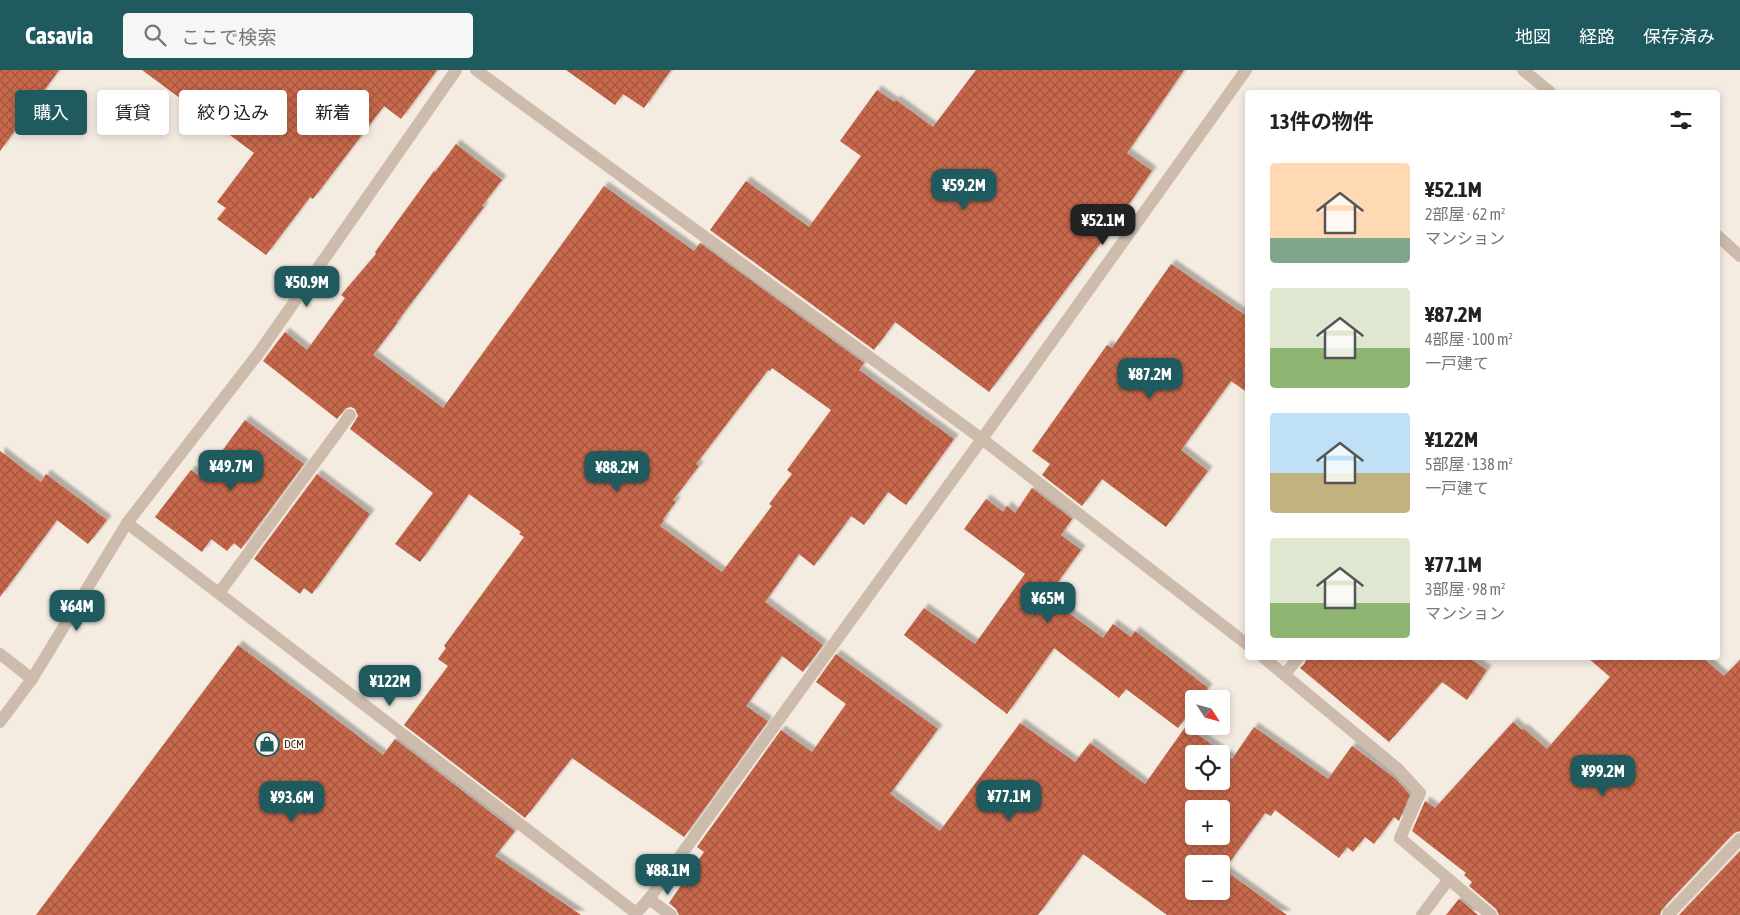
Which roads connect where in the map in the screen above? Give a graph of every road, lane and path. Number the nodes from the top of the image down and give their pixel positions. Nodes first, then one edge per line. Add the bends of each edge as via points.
1 (456, 70) edge
2 (476, 70) edge
3 (1246, 70) edge
4 (1523, 70) edge
5 (1548, 90) edge
6 (1720, 238) edge
7 (1740, 256) edge
8 (350, 416) dead end
9 (982, 439) junction
10 (127, 523) junction
11 (219, 593) junction
12 (1245, 643) edge
13 (0, 654) edge
14 (1267, 660) edge
15 (1296, 660) edge
16 (1285, 674) junction
17 (32, 679) junction
18 (0, 722) edge
19 (1740, 839) edge
20 (1448, 880) junction
21 (649, 899) junction
22 (671, 915) edge
23 (1422, 915) edge
24 (1491, 915) edge
25 (1668, 915) edge

1 - 10 street via 258,354
2 - 9 street
3 - 9 street
4 - 5 street
6 - 7 street
8 - 11 street
9 - 12 street
9 - 21 street
10 - 11 street
10 - 17 street
11 - 21 street via 636,913
13 - 17 street
14 - 16 street
15 - 16 street
16 - 20 street via 1397,768 1420,793 1400,838
17 - 18 street
19 - 25 street
20 - 23 street
20 - 24 street
21 - 22 street

